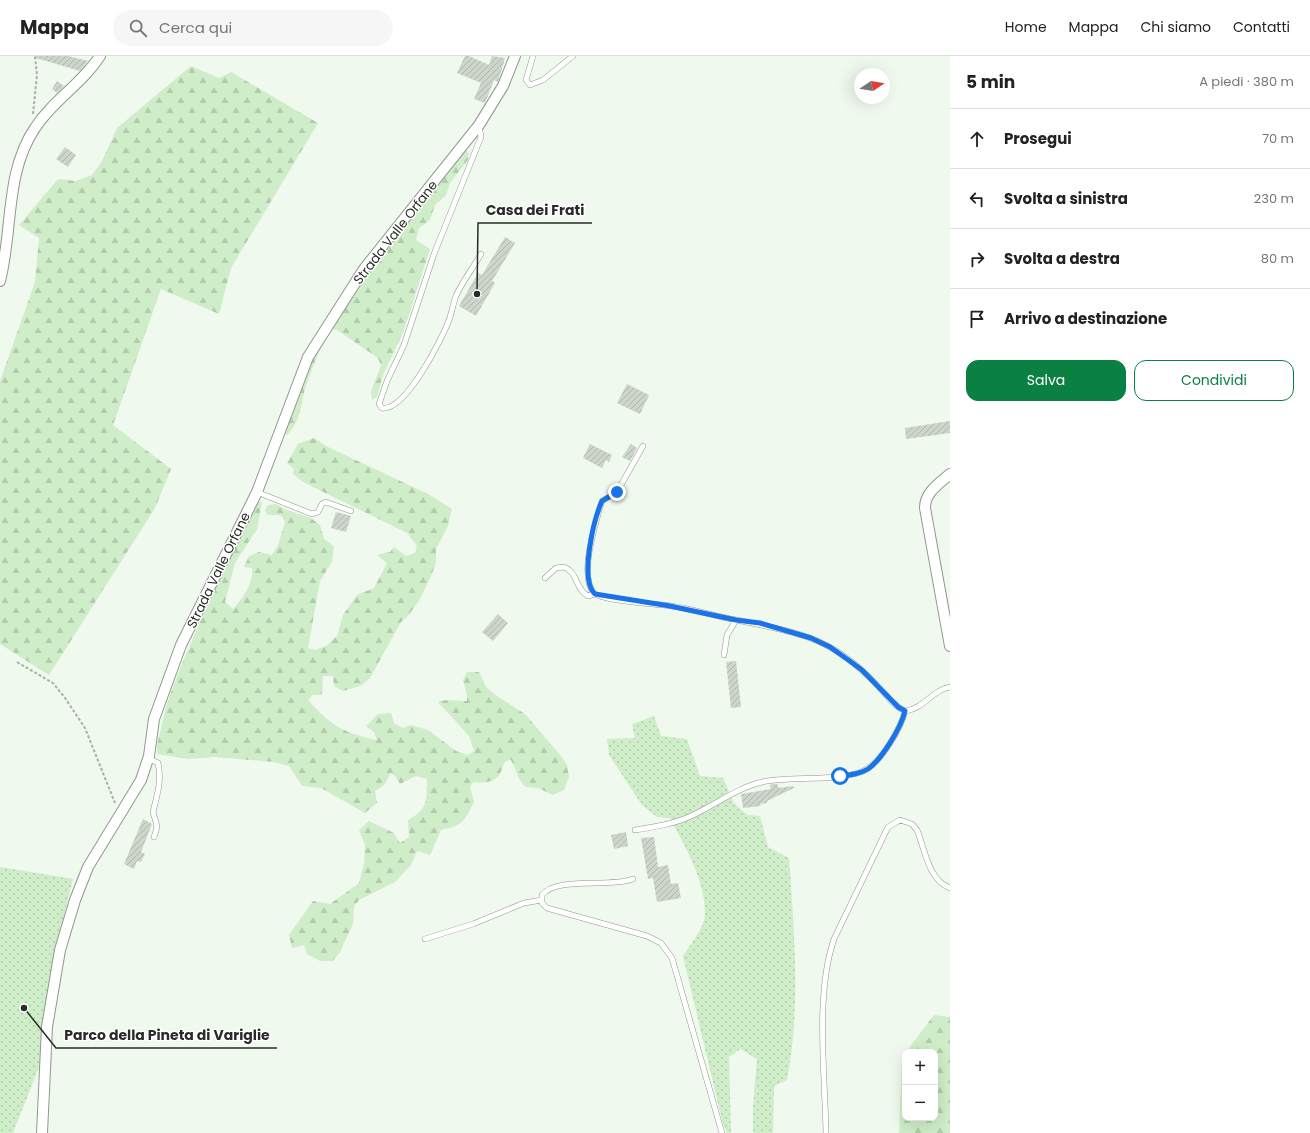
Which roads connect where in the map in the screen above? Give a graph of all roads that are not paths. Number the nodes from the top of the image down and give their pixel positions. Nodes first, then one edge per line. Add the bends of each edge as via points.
1 (100, 56) edge
2 (515, 56) edge
3 (533, 56) edge
4 (573, 56) edge
5 (479, 126) junction
6 (481, 254) dead end
7 (0, 280) edge
8 (643, 446) dead end
9 (950, 474) edge
10 (257, 492) junction
11 (351, 511) dead end
12 (545, 578) dead end
13 (595, 594) junction
14 (736, 620) junction
15 (950, 646) edge
16 (724, 655) dead end
17 (950, 687) edge
18 (905, 711) junction
19 (148, 758) junction
20 (635, 830) dead end
21 (154, 837) dead end
22 (633, 879) dead end
23 (950, 888) edge
24 (542, 900) junction
25 (425, 939) dead end
26 (42, 1133) edge
27 (722, 1133) edge
28 (826, 1133) edge

1 - 7 street via 90,71 52,105 23,147 14,177 8,244
2 - 5 street, Strada Valle Orfane via 503,86
3 - 4 lane via 526,76 530,85 543,80
5 - 6 lane via 482,137 434,254 404,345 381,395 379,404 382,408 392,407 410,390 439,343 456,296
5 - 10 street, Strada Valle Orfane via 364,268 308,357
8 - 13 lane via 617,492 602,501 600,507 587,566 590,588
9 - 15 street via 928,494 925,508
10 - 11 lane via 312,514 318,512 326,502
10 - 19 street, Strada Valle Orfane via 181,646 154,718
12 - 13 lane via 556,568 564,567 572,572 582,593 588,596
13 - 14 lane
14 - 16 lane via 727,635
14 - 18 lane via 783,629 830,647 862,670
17 - 18 lane via 938,692 915,709
18 - 20 lane via 899,728 884,752 867,769 851,775 780,778 760,782 740,789 690,817
19 - 21 lane via 158,763 160,775 160,788 153,812 157,821
19 - 26 street, Strada Valle Orfane via 141,780 88,867 60,950 47,1027
22 - 24 lane via 619,883 557,886 545,891
23 - 28 lane via 935,876 917,830 912,824 900,820 888,827 828,956 824,992
24 - 25 lane via 524,903 473,924
24 - 27 lane via 548,908 647,936 668,949 678,975

